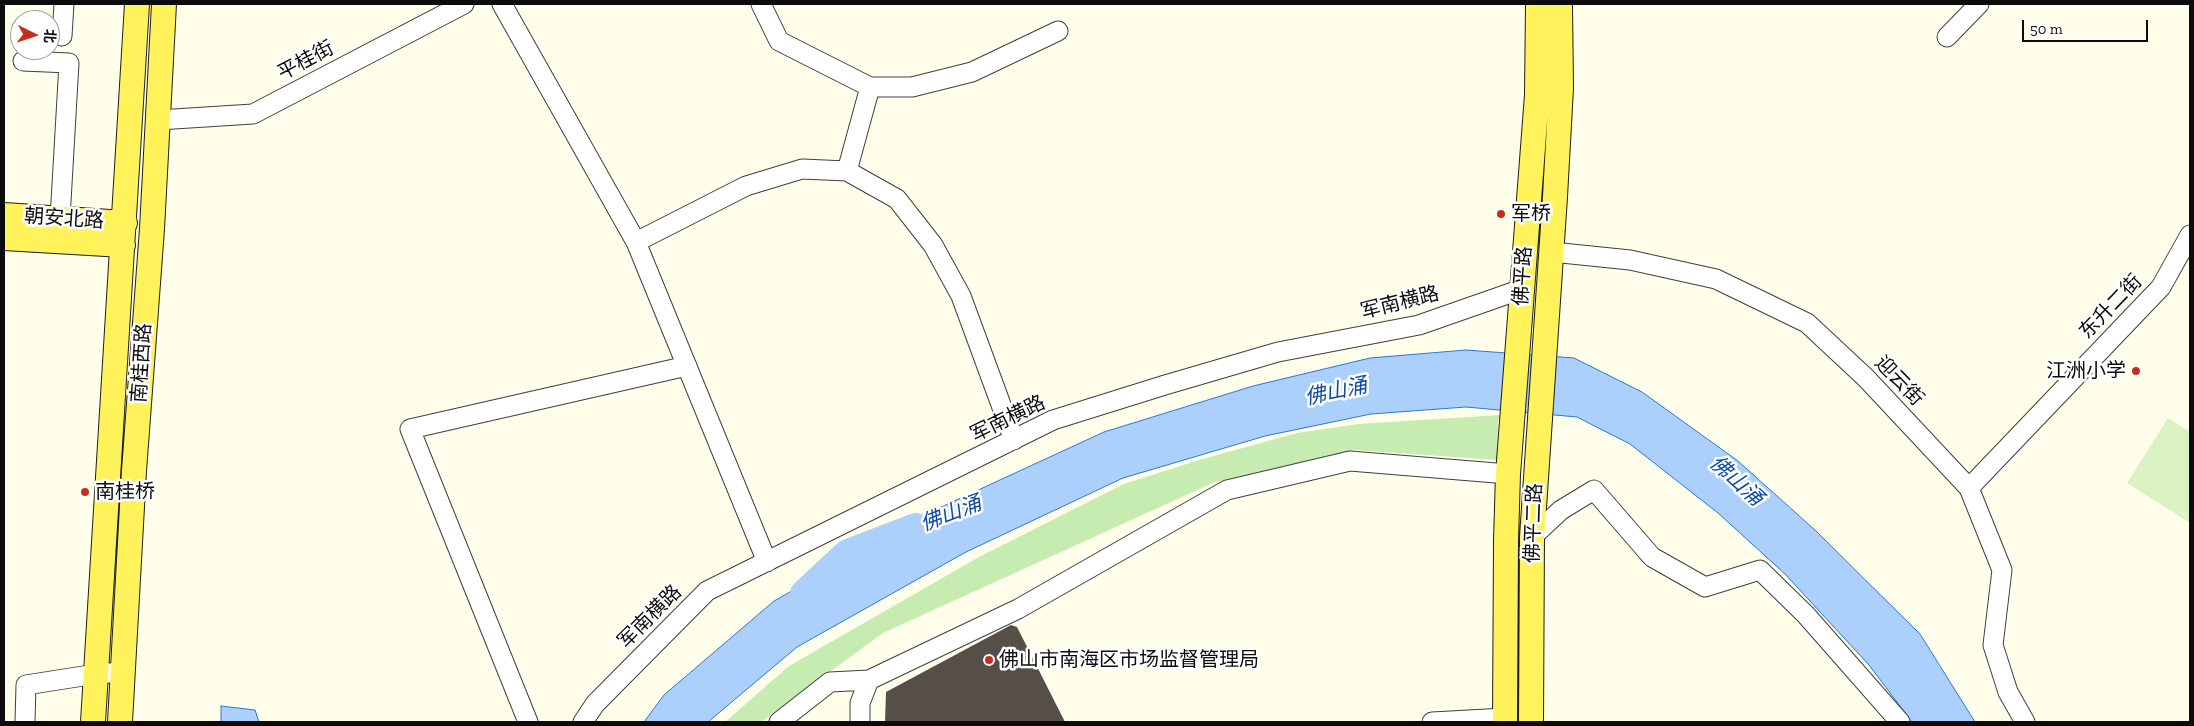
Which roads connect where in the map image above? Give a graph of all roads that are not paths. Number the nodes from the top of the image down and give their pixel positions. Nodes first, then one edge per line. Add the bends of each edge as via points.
1 (64, 4) edge
2 (137, 4) edge
3 (164, 4) edge
4 (464, 4) edge
5 (502, 4) edge
6 (761, 4) edge
7 (1538, 4) edge
8 (1560, 4) edge
9 (1979, 4) edge
10 (1058, 32) dead end
11 (62, 36) dead end
12 (1947, 37) dead end
13 (23, 61) dead end
14 (870, 88) junction
15 (158, 120) junction
16 (847, 172) junction
17 (4, 215) edge
18 (60, 219) junction
19 (124, 234) junction
20 (2190, 234) edge
21 (4, 238) edge
22 (636, 242) junction
23 (1552, 252) junction
24 (1522, 289) junction
25 (1547, 323) joint
26 (687, 366) junction
27 (1512, 428) joint
28 (1014, 440) junction
29 (1508, 474) junction
30 (1969, 488) junction
31 (1532, 537) junction
32 (768, 562) junction
33 (123, 672) junction
34 (96, 674) junction
35 (869, 680) junction
36 (1505, 720) edge
37 (25, 722) edge
38 (93, 722) edge
39 (120, 722) edge
40 (528, 722) edge
41 (583, 722) edge
42 (779, 722) edge
43 (860, 722) edge
44 (1432, 722) edge
45 (1531, 722) edge
46 (1900, 722) edge
47 (2025, 722) edge

1 - 11 street
2 - 19 main road, 南桂西路
3 - 15 main road, 南桂西路
4 - 15 street, 平桂街 via 253,114
5 - 22 street
6 - 14 street via 779,41
7 - 24 main road, 佛平路 via 1537,95
8 - 23 main road, 佛平路 via 1561,88
9 - 12 street
10 - 14 street via 972,72 912,87
13 - 18 street via 69,63
14 - 16 street
15 - 33 main road, 南桂西路
16 - 22 street via 802,169 746,186
16 - 28 street via 896,199 933,245 961,296
17 - 18 main road, 朝安北路
18 - 19 main road, 朝安北路
19 - 21 main road, 朝安北路
19 - 34 main road, 南桂西路
20 - 30 street, 东升二街 via 2162,286
22 - 26 street
23 - 25 main road, 佛平路
23 - 30 street, 迎云街 via 1630,260 1716,278 1807,323 1866,378
24 - 27 main road, 佛平路
24 - 28 street, 军南横路 via 1419,325 1278,352 1165,385 1053,420
25 - 31 main road, 佛平二路
26 - 32 street
26 - 40 street via 410,429
27 - 29 main road, 佛平二路
28 - 32 street, 军南横路
29 - 35 street via 1350,461 1228,490 1018,609
29 - 36 main road, 佛平二路
30 - 47 street, 迎云街 via 2002,570 1993,645 2008,692
31 - 45 main road, 佛平二路
31 - 46 street via 1561,510 1594,490 1652,557 1706,587 1760,570 1806,615
32 - 41 street, 军南横路 via 707,591 595,704
33 - 34 street
33 - 39 main road, 南桂西路
34 - 37 street via 26,685
34 - 38 main road, 南桂西路
35 - 42 street via 830,682
35 - 43 street via 860,703
36 - 44 street

